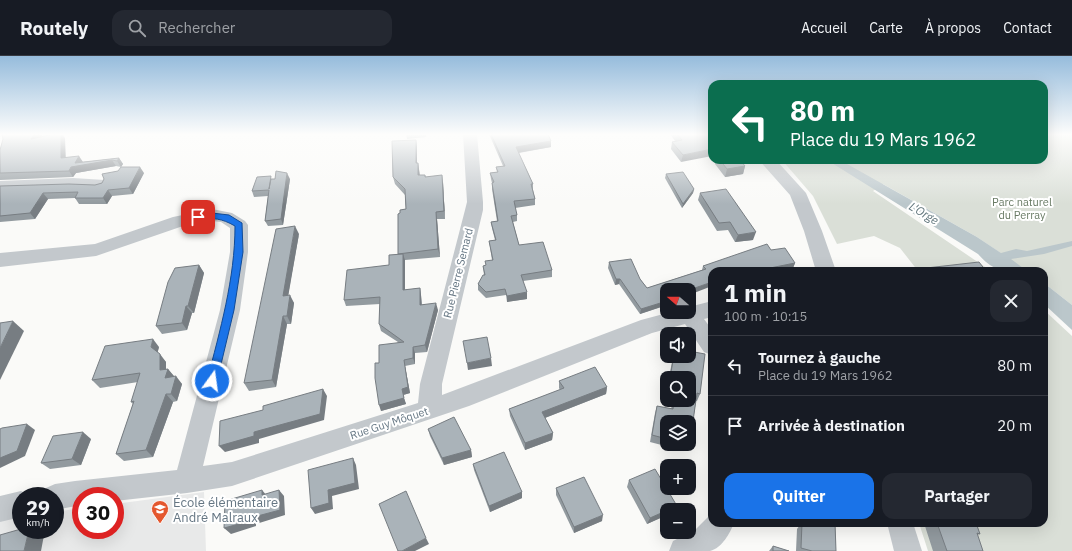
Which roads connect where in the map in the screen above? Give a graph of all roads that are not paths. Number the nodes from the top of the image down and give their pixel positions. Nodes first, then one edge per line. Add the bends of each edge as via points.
1 (472, 157) edge
2 (771, 164) edge
3 (104, 178) edge
4 (0, 186) edge
5 (0, 260) edge
6 (825, 267) edge
7 (708, 310) edge
8 (696, 313) edge
9 (675, 319) edge
10 (693, 319) edge
11 (708, 340) edge
12 (429, 410) junction
13 (187, 481) junction
14 (64, 495) edge
15 (12, 506) edge
16 (0, 509) edge
17 (718, 527) edge
18 (901, 527) edge
19 (683, 551) edge
20 (908, 551) edge

1 - 12 street, Rue Pierre Semard via 474,210 431,384
2 - 6 street via 798,193
3 - 4 street via 73,183
5 - 13 street via 96,250 198,217 226,217 239,225 239,252 230,310
7 - 8 street, Rue Guy Môquet
9 - 12 street, Rue Guy Môquet via 648,326
10 - 11 street
12 - 13 street, Rue Guy Môquet via 232,474
13 - 14 street, Rue Guy Môquet
15 - 16 street
17 - 19 street
18 - 20 street

